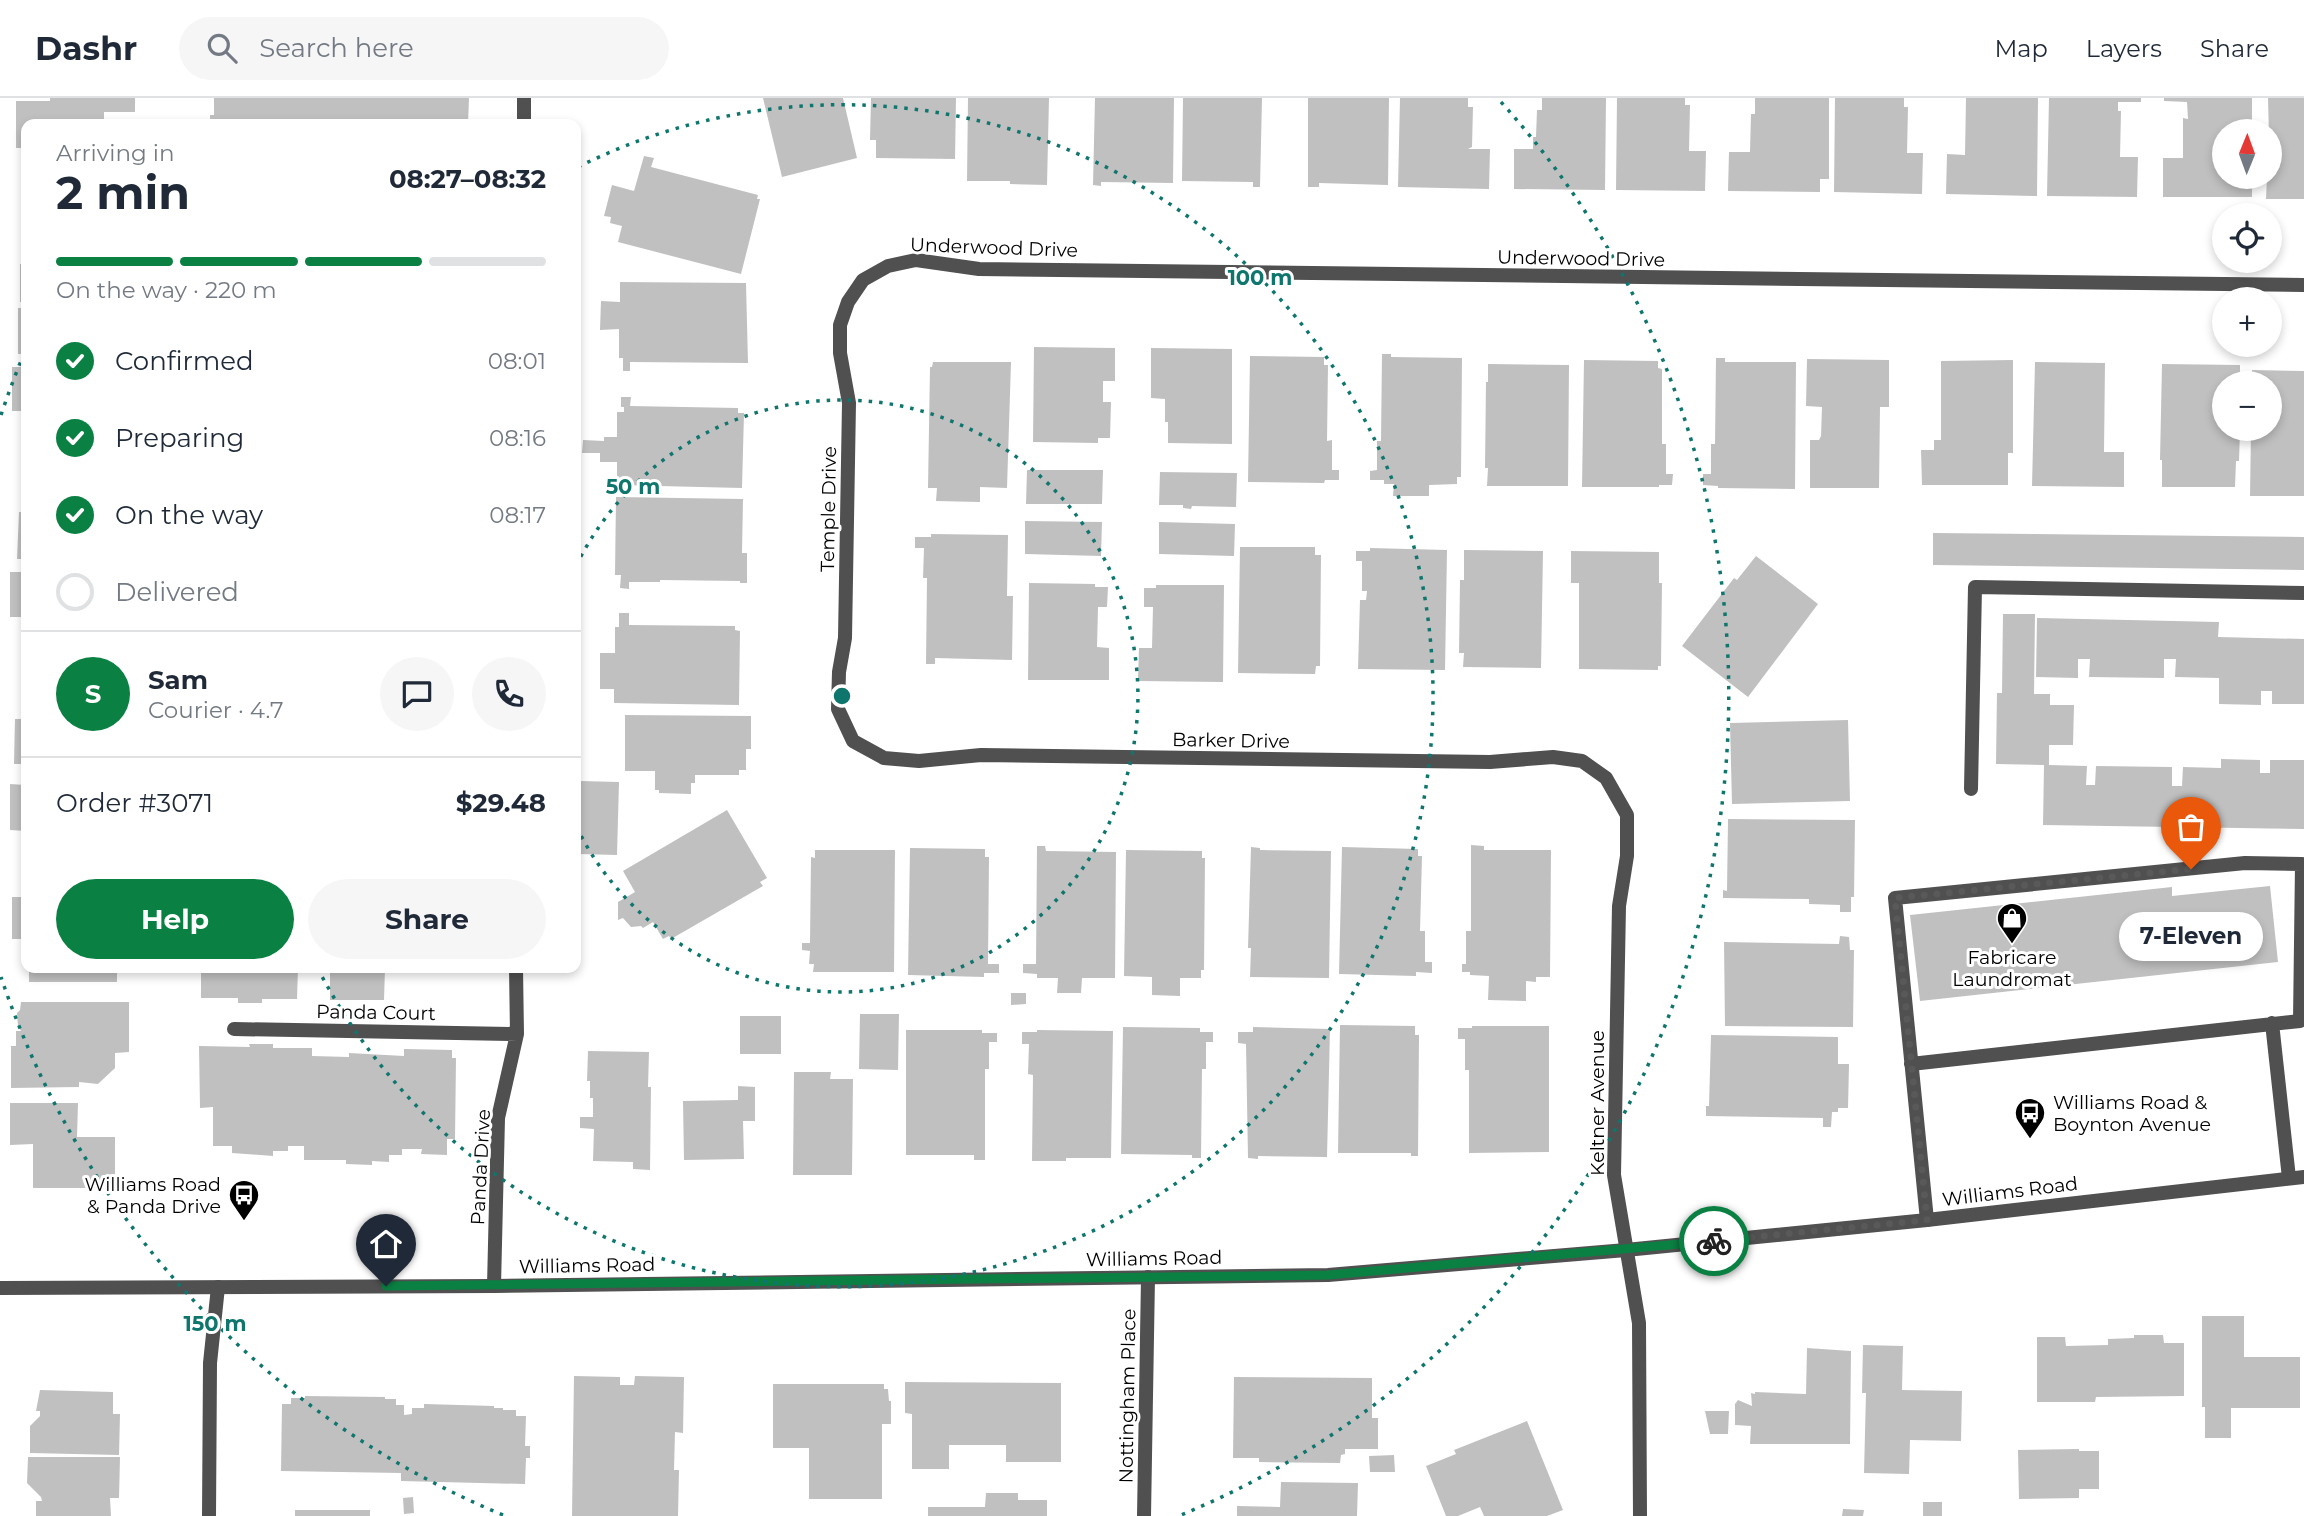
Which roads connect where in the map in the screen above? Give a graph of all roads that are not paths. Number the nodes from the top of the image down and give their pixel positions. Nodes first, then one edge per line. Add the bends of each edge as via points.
1 (524, 98) edge
2 (524, 119) edge
3 (863, 281) joint
4 (2304, 285) edge
5 (2304, 593) edge
6 (853, 741) joint
7 (1606, 778) joint
8 (1971, 789) dead end
9 (516, 973) edge
10 (2272, 1023) junction
11 (234, 1029) dead end
12 (517, 1034) junction
13 (1911, 1064) junction
14 (2304, 1177) edge
15 (2289, 1178) junction
16 (1927, 1220) junction
17 (1626, 1250) junction
18 (1148, 1277) junction
19 (494, 1286) junction
20 (218, 1287) junction
21 (0, 1288) edge
22 (209, 1516) edge
23 (1144, 1516) edge
24 (1640, 1516) edge

1 - 2 street
3 - 4 street, Underwood Drive via 888,266 916,260 993,269
3 - 6 street, Temple Drive via 848,302 840,325 849,403 845,638 838,709
5 - 8 street via 1975,587
6 - 7 street, Barker Drive via 884,758 919,761 981,755 1490,762 1553,757 1582,761
7 - 17 street, Keltner Avenue via 1627,815 1627,856 1619,906 1614,1175
9 - 12 street, Panda Drive
10 - 13 street
10 - 13 street via 2300,1021 2302,864 2245,863 1895,898
10 - 15 street
11 - 12 street, Panda Court
12 - 19 street, Panda Drive via 498,1118
13 - 16 street
14 - 15 street, Williams Road
15 - 16 street, Williams Road
16 - 17 street, Williams Road
17 - 18 street, Williams Road via 1328,1275
17 - 24 street, Keltner Avenue via 1639,1323
18 - 19 street, Williams Road
18 - 23 street, Nottingham Place
19 - 20 street, Williams Road
20 - 21 street, Williams Road
20 - 22 street via 210,1363

